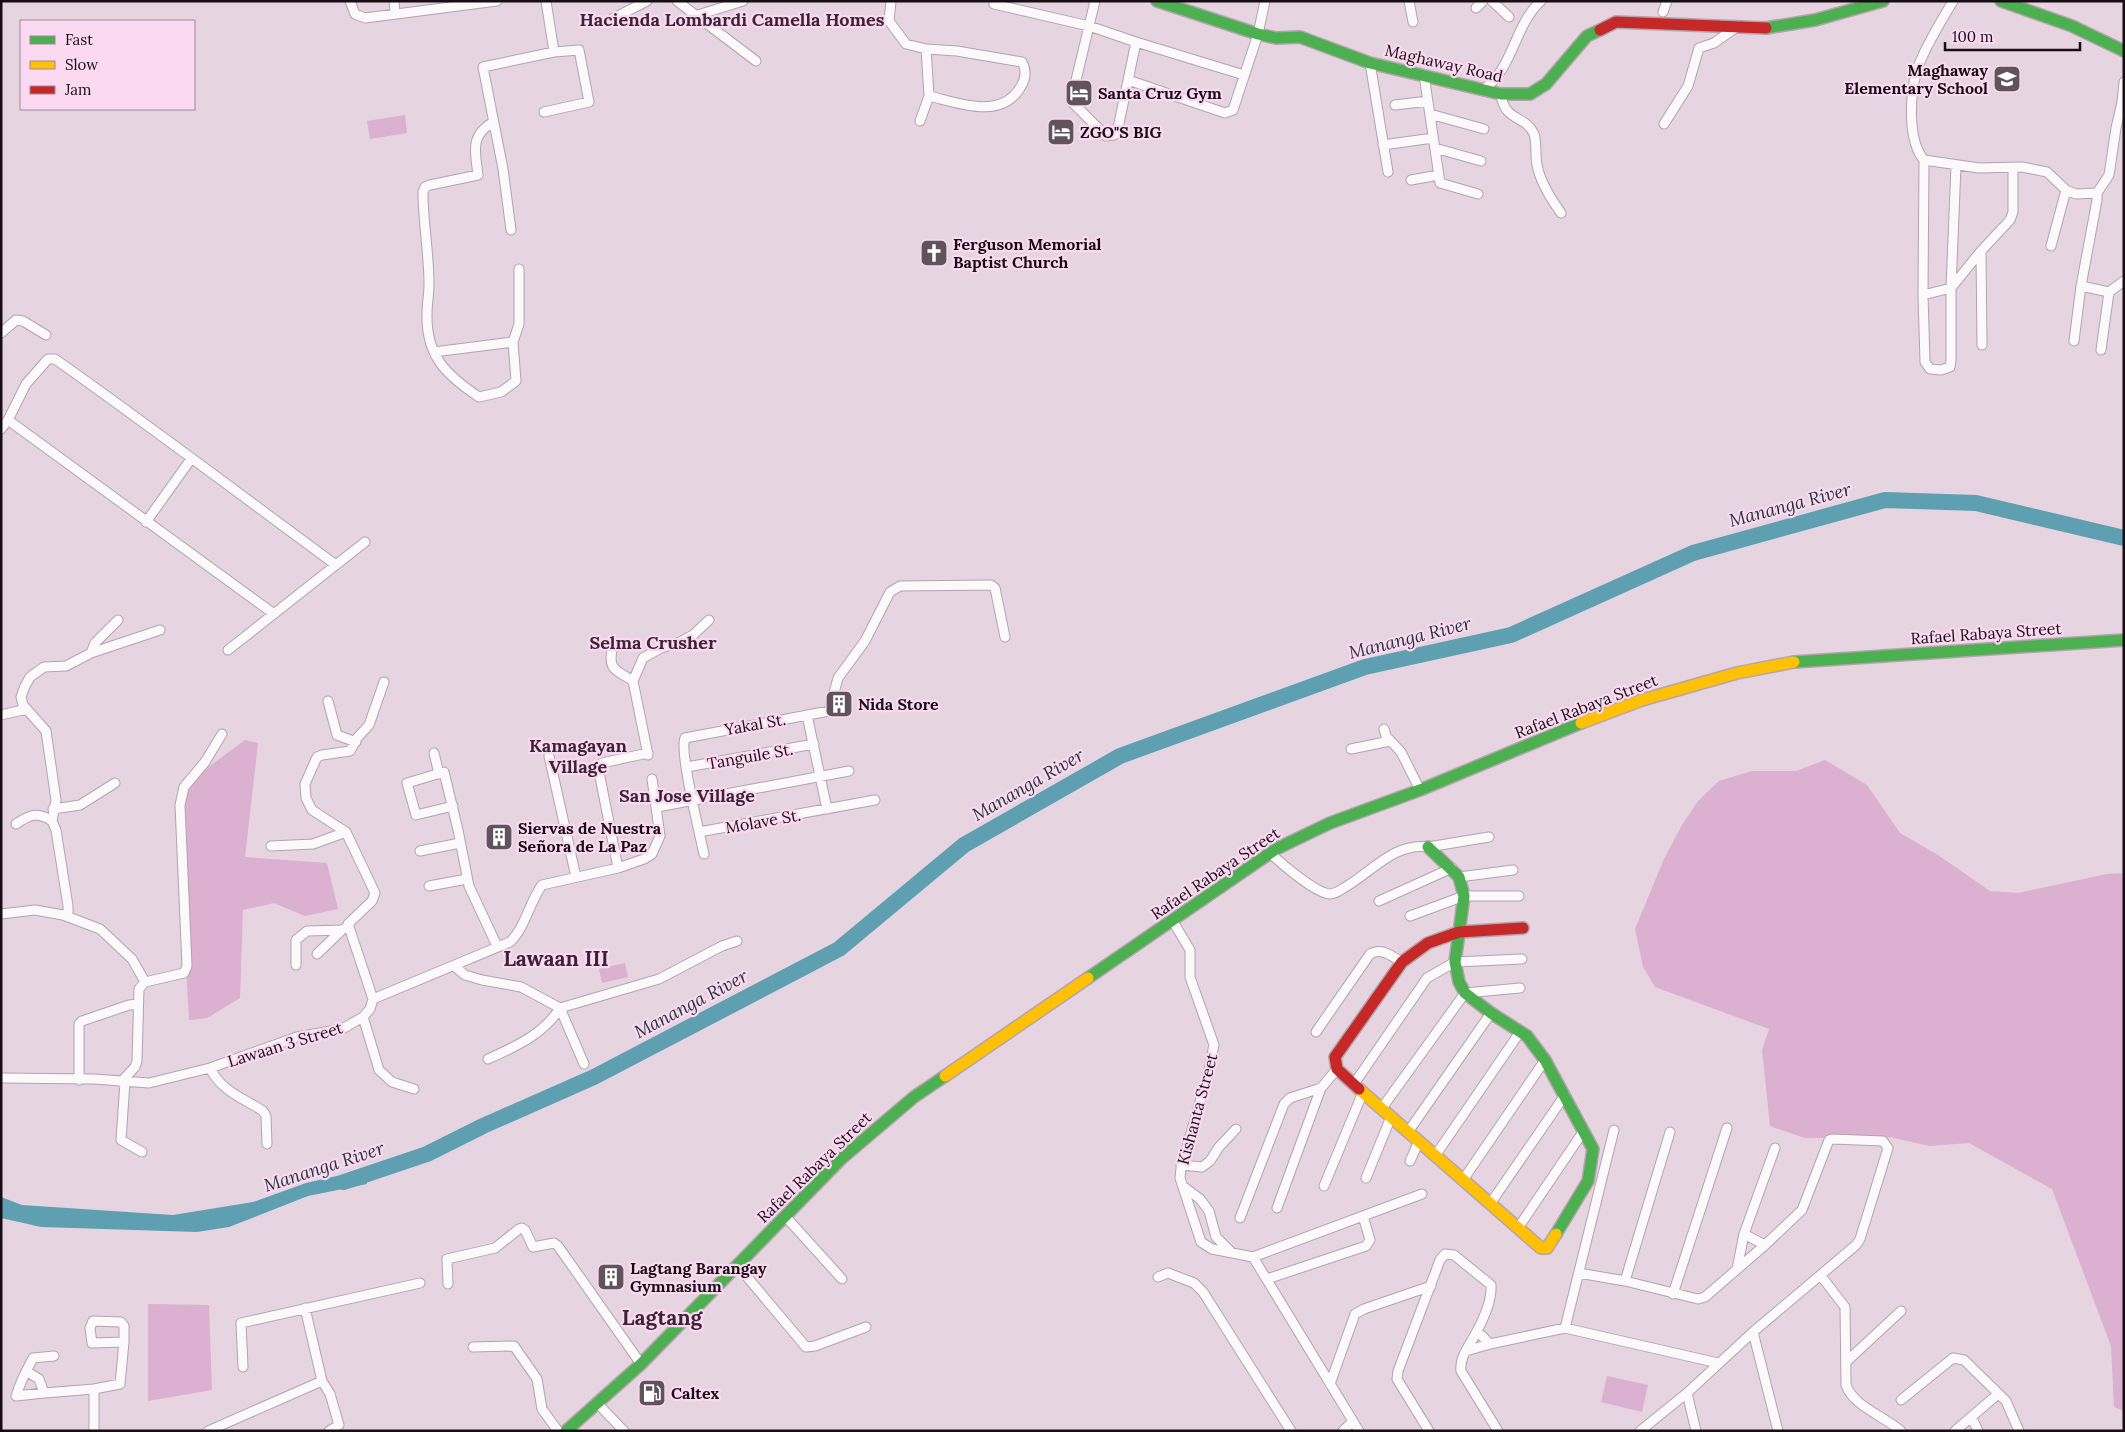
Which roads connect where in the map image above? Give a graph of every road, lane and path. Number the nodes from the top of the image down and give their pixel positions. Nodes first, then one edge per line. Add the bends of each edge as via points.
1 (350, 1) edge
2 (394, 1) edge
3 (497, 1) edge
4 (546, 1) edge
5 (647, 1) edge
6 (677, 1) edge
7 (743, 1) edge
8 (891, 1) edge
9 (994, 1) edge
10 (1095, 1) edge
11 (1157, 1) edge
12 (1265, 1) edge
13 (1408, 1) edge
14 (1484, 1) edge
15 (1492, 1) edge
16 (1541, 1) edge
17 (1667, 1) edge
18 (1884, 1) edge
19 (1953, 1) edge
20 (2001, 1) edge
21 (1476, 8) dead end
22 (1663, 12) dead end
23 (395, 14) junction
24 (698, 16) junction
25 (1509, 17) dead end
26 (612, 19) dead end
27 (1413, 22) dead end
28 (1089, 26) junction
29 (1738, 26) junction
30 (1258, 34) junction
31 (1136, 42) junction
32 (926, 49) junction
33 (2124, 51) edge
34 (554, 52) junction
35 (756, 61) dead end
36 (1370, 63) junction
37 (1244, 75) junction
38 (1424, 75) junction
39 (1128, 80) junction
40 (2124, 82) edge
41 (1483, 90) junction
42 (1502, 94) junction
43 (929, 96) junction
44 (1428, 101) junction
45 (1396, 105) dead end
46 (2123, 105) edge
47 (544, 112) dead end
48 (1430, 114) junction
49 (920, 121) dead end
50 (493, 122) junction
51 (1664, 124) dead end
52 (1484, 129) dead end
53 (1434, 143) junction
54 (1383, 145) junction
55 (1924, 160) junction
56 (1481, 161) dead end
57 (1956, 166) junction
58 (2013, 169) junction
59 (1388, 172) dead end
60 (1439, 175) junction
61 (1411, 180) dead end
62 (2066, 190) junction
63 (2097, 193) junction
64 (1478, 194) dead end
65 (1561, 213) dead end
66 (511, 230) dead end
67 (2051, 246) dead end
68 (1981, 251) junction
69 (520, 269) dead end
70 (2124, 281) edge
71 (2081, 286) junction
72 (1951, 288) junction
73 (2108, 292) junction
74 (1923, 295) junction
75 (1, 333) edge
76 (46, 335) dead end
77 (2074, 341) dead end
78 (513, 342) junction
79 (1982, 345) dead end
80 (2101, 350) dead end
81 (434, 352) junction
82 (8, 420) junction
83 (1, 429) edge
84 (191, 459) junction
85 (146, 522) junction
86 (365, 542) dead end
87 (336, 565) junction
88 (274, 614) junction
89 (118, 620) dead end
90 (709, 620) dead end
91 (160, 630) dead end
92 (1005, 637) dead end
93 (2124, 640) edge
94 (228, 650) dead end
95 (612, 650) dead end
96 (91, 653) junction
97 (633, 681) junction
98 (384, 682) dead end
99 (328, 701) dead end
100 (27, 709) junction
101 (1, 715) edge
102 (807, 715) junction
103 (1384, 729) dead end
104 (222, 734) dead end
105 (1390, 741) junction
106 (356, 742) junction
107 (814, 744) junction
108 (1351, 749) dead end
109 (434, 753) dead end
110 (549, 756) dead end
111 (686, 767) junction
112 (849, 771) dead end
113 (438, 774) junction
114 (822, 777) junction
115 (652, 779) dead end
116 (115, 783) dead end
117 (1420, 790) junction
118 (693, 800) junction
119 (875, 800) dead end
120 (453, 806) junction
121 (657, 807) junction
122 (54, 809) junction
123 (827, 809) junction
124 (52, 821) junction
125 (16, 824) dead end
126 (346, 832) junction
127 (699, 832) junction
128 (1489, 837) dead end
129 (460, 843) junction
130 (271, 846) dead end
131 (1428, 847) junction
132 (420, 851) dead end
133 (1270, 853) junction
134 (704, 854) dead end
135 (618, 868) junction
136 (1513, 870) dead end
137 (1455, 873) junction
138 (576, 877) junction
139 (467, 879) junction
140 (429, 886) dead end
141 (1464, 896) junction
142 (1519, 896) dead end
143 (1379, 901) dead end
144 (1, 914) edge
145 (68, 916) junction
146 (1410, 916) dead end
147 (1172, 920) junction
148 (345, 927) junction
149 (1523, 928) dead end
150 (1459, 932) junction
151 (737, 940) dead end
152 (497, 946) junction
153 (317, 954) dead end
154 (1522, 959) dead end
155 (1402, 962) junction
156 (1455, 962) junction
157 (296, 965) dead end
158 (454, 966) junction
159 (145, 982) junction
160 (1520, 988) dead end
161 (1465, 992) junction
162 (373, 999) junction
163 (138, 1004) junction
164 (560, 1008) junction
165 (1491, 1014) junction
166 (363, 1017) junction
167 (1316, 1032) dead end
168 (1520, 1032) junction
169 (488, 1059) dead end
170 (1545, 1060) junction
171 (584, 1064) dead end
172 (210, 1068) junction
173 (1336, 1069) junction
174 (1, 1078) edge
175 (79, 1080) junction
176 (123, 1082) junction
177 (1354, 1084) junction
178 (1321, 1088) junction
179 (414, 1089) dead end
180 (1363, 1092) junction
181 (1565, 1095) junction
182 (1382, 1108) junction
183 (1391, 1117) junction
184 (1726, 1128) dead end
185 (1236, 1129) dead end
186 (1614, 1130) dead end
187 (1408, 1132) junction
188 (1582, 1132) junction
189 (1670, 1132) dead end
190 (1418, 1141) junction
191 (268, 1144) dead end
192 (1775, 1148) dead end
193 (142, 1152) dead end
194 (1435, 1156) junction
195 (1410, 1162) dead end
196 (1182, 1165) junction
197 (1366, 1178) dead end
198 (1463, 1180) junction
199 (1324, 1186) dead end
200 (1184, 1187) junction
201 (1422, 1194) dead end
202 (1490, 1204) junction
203 (1277, 1208) dead end
204 (1210, 1215) junction
205 (785, 1216) junction
206 (1363, 1216) junction
207 (1240, 1218) dead end
208 (1193, 1220) junction
209 (1518, 1228) junction
210 (1744, 1234) junction
211 (1766, 1245) junction
212 (1230, 1251) junction
213 (1253, 1257) junction
214 (737, 1265) junction
215 (1737, 1269) junction
216 (1579, 1272) junction
217 (1821, 1276) junction
218 (1158, 1277) dead end
219 (842, 1279) dead end
220 (1268, 1279) junction
221 (1625, 1281) junction
222 (420, 1283) dead end
223 (448, 1284) dead end
224 (1431, 1286) junction
225 (1674, 1294) junction
226 (305, 1308) junction
227 (1902, 1312) dead end
228 (866, 1327) dead end
229 (1565, 1328) junction
230 (1477, 1331) junction
231 (1753, 1332) junction
232 (124, 1342) dead end
233 (1490, 1344) junction
234 (473, 1347) dead end
235 (1466, 1351) junction
236 (54, 1356) dead end
237 (1846, 1362) junction
238 (1718, 1363) junction
239 (641, 1364) junction
240 (243, 1367) dead end
241 (26, 1371) junction
242 (322, 1381) junction
243 (1330, 1384) junction
244 (94, 1389) junction
245 (1687, 1392) junction
246 (44, 1394) junction
247 (1998, 1394) junction
248 (1901, 1400) dead end
249 (598, 1404) junction
250 (1972, 1418) junction
251 (1353, 1421) junction
252 (94, 1431) edge
253 (208, 1431) edge
254 (329, 1431) edge
255 (558, 1431) edge
256 (566, 1431) edge
257 (624, 1431) edge
258 (1291, 1431) edge
259 (1342, 1431) edge
260 (1359, 1431) edge
261 (1429, 1431) edge
262 (1498, 1431) edge
263 (1640, 1431) edge
264 (1696, 1431) edge
265 (1778, 1431) edge
266 (1901, 1431) edge
267 (1955, 1431) edge
268 (1978, 1431) edge
269 (2019, 1431) edge

1 - 23 street via 355,14 365,18
2 - 23 street
3 - 23 street
4 - 34 street
5 - 26 street
6 - 24 street
7 - 24 street
8 - 32 street via 889,21 895,31 906,44
9 - 28 street via 994,4
10 - 28 street
11 - 30 street, Maghaway Road
12 - 30 street
13 - 27 street
14 - 21 street
15 - 25 street
16 - 41 street via 1531,10 1505,67
17 - 22 street
18 - 29 street, Maghaway Road via 1815,20 1769,28
19 - 55 street via 1917,70 1912,127 1919,154
20 - 33 street via 2072,26
24 - 35 street
28 - 31 street
28 - 39 street via 1070,101 1106,136 1114,135 1118,128
29 - 42 street, Maghaway Road via 1616,22 1587,36 1546,84 1530,94
29 - 51 street via 1714,43 1698,48 1688,86
30 - 36 street, Maghaway Road via 1276,38 1300,37
30 - 37 street
31 - 37 street
31 - 39 street
32 - 43 street
32 - 43 street via 1005,58 1022,62 1026,70 1024,82 1016,94 1003,104 986,108
34 - 47 street via 579,50 589,102
34 - 50 street via 483,67
36 - 38 street, Maghaway Road
36 - 54 street
37 - 39 street via 1233,110 1226,114
38 - 41 street, Maghaway Road
38 - 44 street
40 - 46 street
41 - 42 street, Maghaway Road
42 - 65 street via 1503,105 1510,114 1534,134 1537,166 1544,186
43 - 49 street
44 - 45 street
44 - 48 street
46 - 63 street via 2109,176
48 - 52 street
48 - 53 street
50 - 66 street
50 - 81 street via 478,136 475,147 478,175 430,185 423,192 429,284 427,324
53 - 54 street
53 - 56 street
53 - 60 street
54 - 59 street
55 - 57 street
55 - 74 street
57 - 58 street
57 - 72 street
58 - 62 street via 2022,167 2047,172
58 - 68 street via 2013,212 2010,220
60 - 61 street
60 - 64 street via 1440,183
62 - 63 street via 2076,194
62 - 67 street
63 - 71 street
68 - 72 street
68 - 79 street
69 - 78 street via 519,324
70 - 73 street
71 - 73 street
71 - 77 street
72 - 74 street
72 - 74 street via 1952,360 1950,367 1941,370 1930,369 1925,362
73 - 80 street
75 - 76 street via 16,320
78 - 81 street
78 - 81 street via 516,381 501,392 478,397 454,380
82 - 83 street
82 - 84 street via 26,384 48,359 55,359
82 - 85 street
84 - 85 street
84 - 87 street
85 - 88 street
86 - 87 street
87 - 88 street
88 - 94 street
89 - 96 street via 94,643
90 - 97 street via 693,635 643,658
91 - 96 street
92 - 102 street, Yakal St. via 992,585 900,586 890,592 865,641 838,678 829,711
93 - 117 street, Rafael Rabaya Street via 1792,662 1737,673 1600,715
95 - 97 street via 610,661 613,668
96 - 100 street via 66,666 44,667 37,671 23,689 21,697
97 - 135 street via 648,754 602,762 599,772
98 - 106 street via 369,725
99 - 106 street via 337,735
100 - 101 street
100 - 122 street via 46,731 56,800
102 - 107 street
102 - 111 street, Yakal St. via 690,735 683,742
103 - 105 street
104 - 159 street via 184,787 180,805 187,966 184,973
105 - 108 street
105 - 117 street via 1401,752
106 - 126 street via 350,752 317,757 305,784 306,798 312,810
107 - 111 street, Tanguile St.
107 - 114 street
109 - 113 street
110 - 138 street
111 - 118 street
112 - 114 street
113 - 120 street via 444,772
113 - 120 street via 407,783 416,815
114 - 118 street
114 - 123 street
115 - 121 street
116 - 122 street via 80,805
117 - 133 street, Rafael Rabaya Street via 1330,822
118 - 121 street
118 - 127 street
119 - 123 street, Molave St.
120 - 129 street
121 - 135 street via 660,836 656,848 644,859
122 - 124 street
123 - 127 street, Molave St.
124 - 125 street via 36,814
124 - 145 street
126 - 130 street via 312,844
126 - 148 street via 374,893 372,901
127 - 134 street
128 - 131 street
129 - 132 street
129 - 139 street
131 - 133 street via 1407,848 1385,859 1338,892 1329,894 1297,875
131 - 137 street
133 - 147 street, Rafael Rabaya Street
135 - 138 street
136 - 137 street
137 - 141 street
137 - 143 street
138 - 152 street via 542,885 532,898 518,934 510,942
139 - 140 street
139 - 152 street
141 - 142 street
141 - 146 street
141 - 150 street
144 - 145 street via 35,910
145 - 159 street via 100,929 132,958
147 - 196 street, Kishanta Street via 1190,950 1190,977 1214,1045
147 - 205 street, Rafael Rabaya Street via 914,1097 841,1158
148 - 153 street
148 - 157 street via 307,931 296,940
148 - 162 street
149 - 150 street
150 - 155 street via 1428,943
150 - 156 street
151 - 164 street via 659,979
152 - 158 street
154 - 156 street
155 - 167 street via 1382,950 1370,954
155 - 173 street via 1335,1058
156 - 161 street via 1459,982
156 - 177 street via 1427,978
158 - 162 street
158 - 164 street via 465,975 521,987
159 - 163 street via 139,989
160 - 161 street
161 - 165 street
161 - 182 street
162 - 166 street, Lawaan 3 Street
163 - 175 street via 79,1024
163 - 176 street via 135,1067
164 - 169 street via 521,1045
164 - 171 street
165 - 168 street
165 - 187 street
166 - 172 street, Lawaan 3 Street via 342,1028 297,1037
166 - 179 street via 379,1070 392,1082
168 - 170 street via 1527,1036
168 - 194 street
170 - 181 street
170 - 198 street
172 - 176 street, Lawaan 3 Street via 149,1083
172 - 191 street via 222,1086 263,1111
173 - 177 street
173 - 178 street
174 - 175 street, Lawaan 3 Street
175 - 176 street, Lawaan 3 Street
176 - 193 street via 121,1140
177 - 180 street
178 - 203 street
178 - 207 street via 1290,1098 1284,1104
180 - 182 street
180 - 199 street
181 - 188 street
181 - 202 street
182 - 183 street
183 - 187 street
183 - 197 street
184 - 225 street
185 - 196 street via 1202,1167
186 - 216 street
187 - 190 street
188 - 209 street
188 - 209 street via 1593,1149 1588,1181 1547,1248 1541,1248
189 - 221 street
190 - 194 street
190 - 195 street
192 - 210 street
194 - 198 street
196 - 200 street, Kishanta Street via 1180,1178
198 - 202 street
200 - 204 street, Kishanta Street via 1200,1199
200 - 208 street, Kishanta Street
201 - 206 street
202 - 209 street
204 - 208 street
204 - 212 street via 1216,1237
205 - 214 street, Rafael Rabaya Street
205 - 219 street
206 - 213 street
206 - 220 street via 1370,1240 1366,1246
208 - 212 street, Kishanta Street via 1201,1242 1207,1247
210 - 211 street
210 - 215 street
211 - 215 street
211 - 217 street via 1802,1210 1829,1140 1883,1141 1888,1148 1860,1239
212 - 213 street
213 - 220 street
214 - 228 street via 806,1347
214 - 239 street, Rafael Rabaya Street
215 - 225 street via 1705,1297 1698,1299
216 - 221 street
216 - 229 street
217 - 231 street
217 - 237 street via 1845,1308
218 - 258 street via 1168,1273 1194,1283 1203,1292
220 - 243 street
221 - 225 street
222 - 226 street
223 - 239 street via 447,1259 495,1248 522,1228 533,1246 554,1243 558,1246
224 - 230 street via 1445,1254 1454,1255 1488,1281 1492,1294
224 - 243 street via 1351,1314
224 - 261 street via 1397,1380
226 - 240 street via 241,1323
226 - 242 street
227 - 237 street
229 - 233 street
229 - 238 street
230 - 233 street
230 - 235 street
231 - 238 street
231 - 265 street
232 - 244 street via 120,1384
233 - 235 street
234 - 255 street via 516,1347 537,1379 542,1409
235 - 262 street via 1460,1371
236 - 241 street via 33,1358
237 - 266 street via 1846,1385 1853,1398
238 - 245 street
239 - 249 street, Rafael Rabaya Street
241 - 246 street via 39,1379
241 - 246 street via 16,1396
242 - 253 street
242 - 254 street via 330,1394 339,1425
243 - 251 street
244 - 246 street
244 - 252 street
245 - 263 street
245 - 264 street
247 - 248 street via 1964,1360 1953,1358
247 - 250 street
247 - 269 street via 2009,1406
249 - 256 street, Rafael Rabaya Street
249 - 257 street
250 - 267 street
250 - 268 street
251 - 259 street
251 - 260 street

